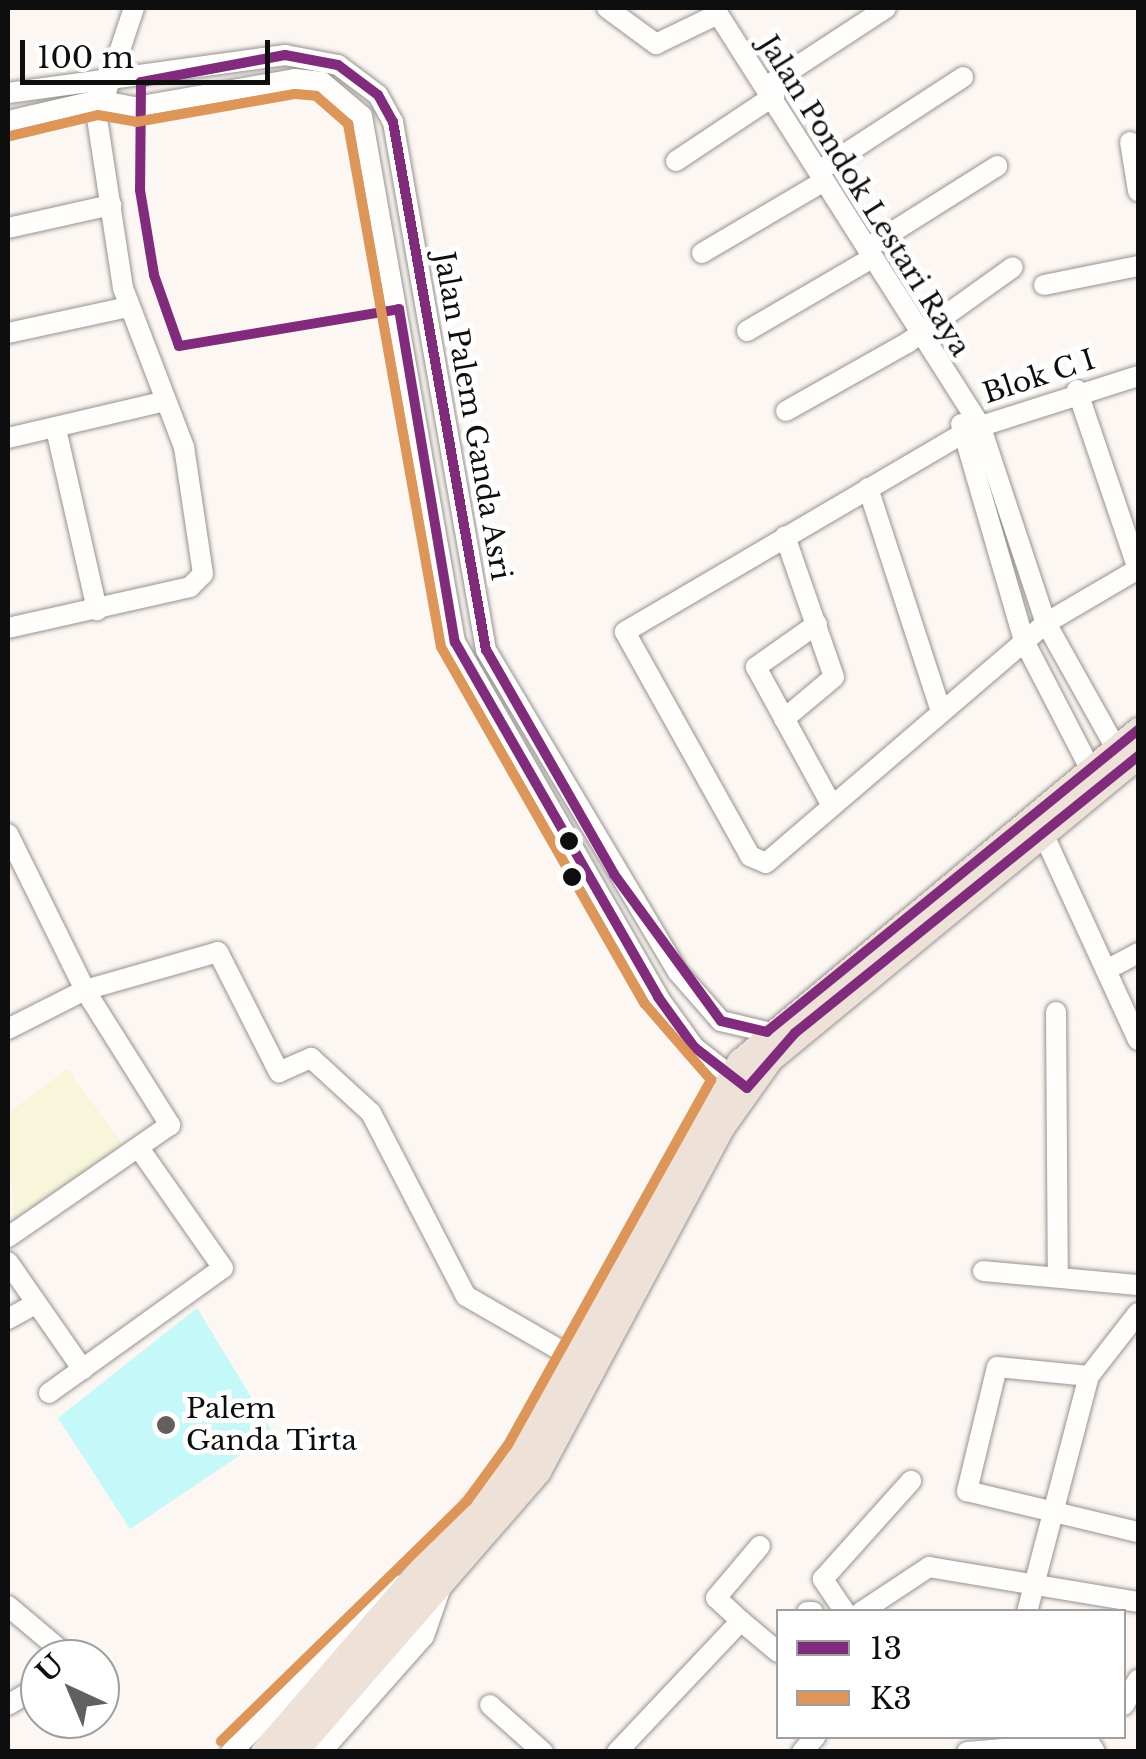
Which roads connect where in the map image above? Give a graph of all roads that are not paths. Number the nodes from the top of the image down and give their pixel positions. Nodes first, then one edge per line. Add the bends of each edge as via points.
1 (134, 8) edge
2 (607, 8) edge
3 (886, 8) edge
4 (718, 11) edge
5 (106, 75) junction
6 (963, 76) dead end
7 (141, 82) junction
8 (770, 91) junction
9 (8, 94) edge
10 (98, 100) junction
11 (135, 106) junction
12 (8, 121) edge
13 (1130, 142) dead end
14 (676, 161) dead end
15 (997, 166) dead end
16 (822, 176) junction
17 (1138, 191) edge
18 (111, 205) junction
19 (8, 228) edge
20 (702, 252) dead end
21 (870, 253) junction
22 (1138, 266) edge
23 (1013, 267) dead end
24 (1044, 285) dead end
25 (128, 307) junction
26 (747, 331) dead end
27 (8, 333) edge
28 (917, 333) junction
29 (1138, 376) edge
30 (1076, 390) junction
31 (162, 402) junction
32 (962, 407) junction
33 (786, 411) dead end
34 (980, 425) junction
35 (56, 429) junction
36 (959, 435) junction
37 (8, 438) edge
38 (868, 488) junction
39 (785, 536) junction
40 (1138, 569) edge
41 (97, 610) junction
42 (1046, 623) junction
43 (818, 624) junction
44 (8, 628) edge
45 (1024, 640) junction
46 (942, 712) junction
47 (784, 719) junction
48 (1138, 730) edge
49 (1126, 755) edge
50 (1094, 775) junction
51 (832, 806) junction
52 (1041, 829) junction
53 (8, 834) edge
54 (614, 874) junction
55 (591, 886) junction
56 (1138, 953) edge
57 (1110, 968) junction
58 (86, 990) junction
59 (1056, 1012) dead end
60 (8, 1029) edge
61 (766, 1032) junction
62 (1138, 1040) edge
63 (738, 1082) junction
64 (139, 1148) junction
65 (8, 1237) edge
66 (8, 1262) edge
67 (983, 1271) dead end
68 (1058, 1273) junction
69 (1138, 1285) edge
70 (33, 1304) junction
71 (8, 1319) edge
72 (1135, 1324) edge
73 (574, 1358) junction
74 (83, 1370) junction
75 (1089, 1376) junction
76 (49, 1393) dead end
77 (912, 1481) dead end
78 (1051, 1511) junction
79 (1138, 1532) edge
80 (760, 1546) dead end
81 (435, 1578) junction
82 (1032, 1583) junction
83 (1138, 1602) edge
84 (8, 1606) edge
85 (843, 1609) edge
86 (866, 1609) edge
87 (1027, 1609) edge
88 (741, 1621) junction
89 (47, 1639) edge
90 (776, 1644) edge
91 (490, 1705) dead end
92 (1094, 1744) edge
93 (1017, 1745) edge
94 (232, 1752) edge
95 (264, 1752) edge
96 (294, 1752) edge
97 (321, 1752) edge
98 (543, 1752) edge
99 (617, 1752) edge
100 (966, 1752) edge

1 - 5 street
2 - 4 street via 656,44
3 - 8 street
4 - 8 street, Jalan Pondok Lestari Raya
5 - 7 street, Jalan Palem Ganda Asri
5 - 9 street, Jalan Palem Ganda Asri
5 - 10 street
6 - 16 street
7 - 11 street
7 - 54 street, Jalan Palem Ganda Asri via 284,55 338,65 378,95 393,122 486,650
8 - 14 street
8 - 16 street, Jalan Pondok Lestari Raya
10 - 11 street, Jalan Palem Ganda Asri
10 - 12 street, Jalan Palem Ganda Asri
10 - 18 street
11 - 55 street, Jalan Palem Ganda Asri via 295,79 322,82 362,116 455,642
13 - 17 street
15 - 21 street
16 - 20 street
16 - 21 street, Jalan Pondok Lestari Raya
18 - 19 street
18 - 25 street
21 - 26 street
21 - 28 street, Jalan Pondok Lestari Raya
22 - 24 street
23 - 28 street
25 - 27 street
25 - 31 street
28 - 32 street, Jalan Pondok Lestari Raya
28 - 33 street
29 - 30 street, Blok C I
30 - 34 street, Blok C I
30 - 40 street
31 - 35 street
31 - 41 street via 193,482 203,574 190,587
32 - 34 street, Jalan Pondok Lestari Raya
32 - 36 street
34 - 36 street, Blok C I
34 - 42 street, Jalan Pondok Lestari Raya
35 - 37 street
35 - 41 street
36 - 38 street, Blok C I
36 - 45 street
38 - 39 street, Blok C I
38 - 46 street
39 - 43 street
39 - 51 street, Blok C I via 625,632 756,863
40 - 42 street
41 - 44 street
42 - 45 street
42 - 49 street, Jalan Pondok Lestari Raya
43 - 47 street via 833,686
43 - 47 street via 756,668
45 - 46 street
45 - 50 street
46 - 51 street
47 - 51 street
48 - 49 main road
49 - 50 main road
50 - 52 main road
50 - 61 main road
52 - 57 street
52 - 63 main road
53 - 58 street
54 - 55 street
54 - 61 street, Jalan Palem Ganda Asri via 704,1006 736,1028
55 - 63 street, Jalan Palem Ganda Asri via 694,1047
56 - 57 street
57 - 62 street
58 - 60 street
58 - 64 street via 170,1125
58 - 73 street via 218,952 279,1072 312,1058 371,1112 466,1296
59 - 68 street
61 - 63 main road
63 - 73 main road
63 - 81 main road via 538,1471
64 - 65 street
64 - 74 street via 223,1268
66 - 70 street
67 - 68 street
68 - 69 street
70 - 71 street
70 - 74 street
72 - 75 street
73 - 81 main road via 520,1454
74 - 76 street
75 - 78 street
75 - 78 street via 998,1367 965,1470 975,1496
77 - 85 street via 822,1580
78 - 79 street
78 - 82 street
80 - 88 street via 716,1598
81 - 94 street via 378,1600
81 - 95 main road
81 - 96 main road
81 - 97 street via 424,1636
82 - 83 street
82 - 86 street via 929,1567
82 - 87 street
84 - 89 street
88 - 90 street
88 - 99 street
91 - 98 street
92 - 93 street
93 - 100 street

